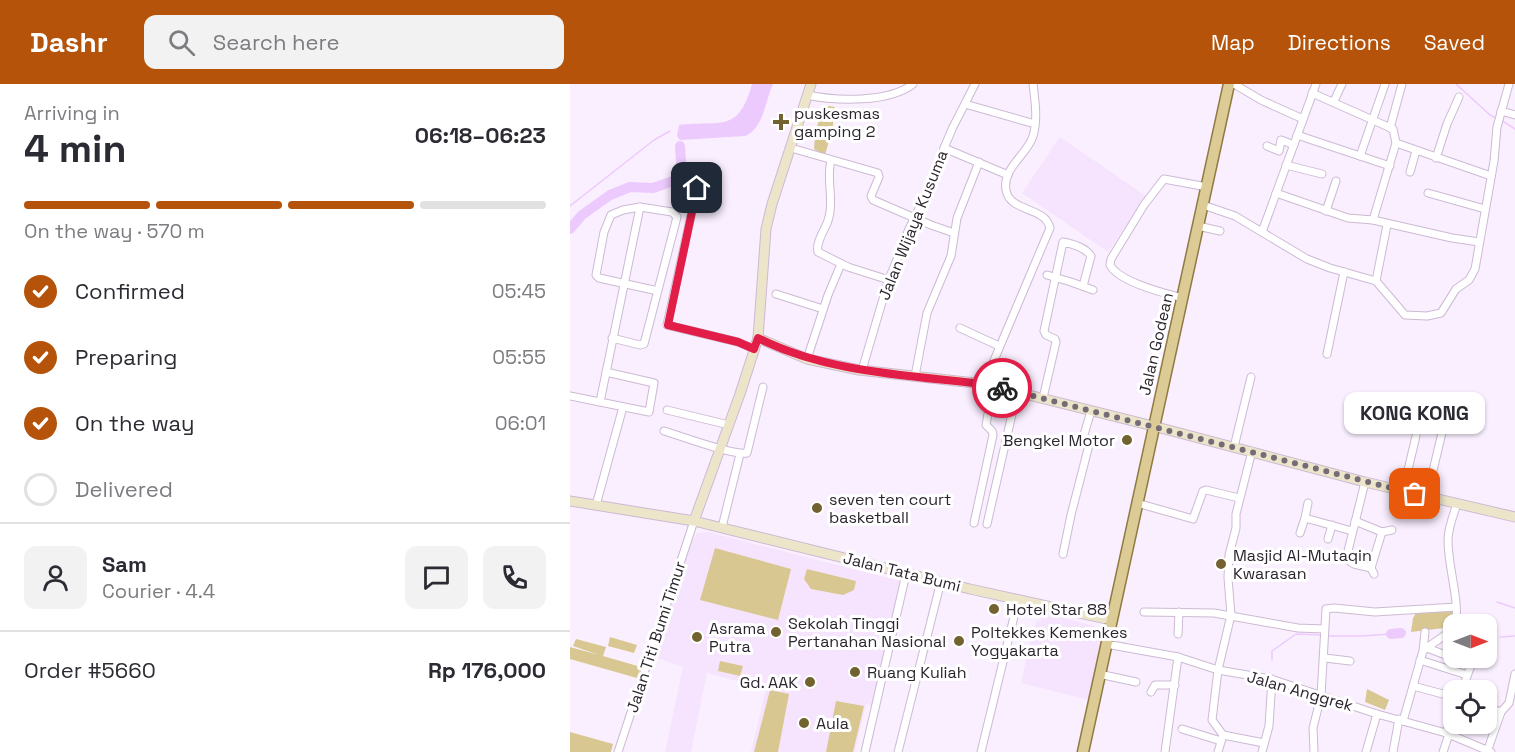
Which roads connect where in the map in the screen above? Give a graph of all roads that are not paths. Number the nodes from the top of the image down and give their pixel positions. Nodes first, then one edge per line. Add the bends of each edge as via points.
1 (811, 84) edge
2 (913, 84) edge
3 (975, 84) edge
4 (1033, 84) edge
5 (1229, 84) edge
6 (1234, 84) edge
7 (1316, 84) edge
8 (1342, 84) edge
9 (1385, 84) edge
10 (1402, 84) edge
11 (1509, 84) edge
12 (1312, 93) junction
13 (807, 95) junction
14 (1459, 97) dead end
15 (1334, 101) junction
16 (965, 104) junction
17 (1500, 113) junction
18 (1515, 115) edge
19 (1302, 119) junction
20 (1372, 121) junction
21 (1035, 124) junction
22 (1390, 128) junction
23 (1298, 135) junction
24 (1396, 143) junction
25 (1294, 145) junction
26 (1267, 146) dead end
27 (791, 148) junction
28 (944, 148) junction
29 (1416, 151) junction
30 (1360, 156) junction
31 (1436, 158) junction
32 (831, 161) junction
33 (979, 162) junction
34 (1286, 165) junction
35 (1390, 166) junction
36 (1410, 172) dead end
37 (1322, 174) dead end
38 (1008, 175) junction
39 (1491, 176) junction
40 (1336, 181) dead end
41 (1207, 187) junction
42 (697, 188) dead end
43 (1276, 193) junction
44 (1428, 193) dead end
45 (1203, 205) junction
46 (640, 207) junction
47 (1485, 209) junction
48 (1326, 211) junction
49 (915, 218) junction
50 (1373, 220) junction
51 (1387, 225) junction
52 (1198, 226) junction
53 (1220, 231) dead end
54 (1262, 232) junction
55 (954, 233) junction
56 (1479, 242) junction
57 (841, 264) junction
58 (1344, 272) junction
59 (1047, 275) dead end
60 (1056, 278) junction
61 (889, 280) junction
62 (1376, 281) junction
63 (624, 284) junction
64 (1083, 286) junction
65 (1093, 290) dead end
66 (658, 291) junction
67 (776, 294) dead end
68 (1182, 298) junction
69 (823, 309) junction
70 (960, 328) dead end
71 (612, 338) junction
72 (758, 338) junction
73 (999, 346) junction
74 (754, 349) junction
75 (1327, 354) dead end
76 (807, 358) junction
77 (862, 370) junction
78 (606, 372) junction
79 (915, 376) junction
80 (1251, 377) dead end
81 (988, 385) junction
82 (763, 387) dead end
83 (1017, 392) junction
84 (570, 396) edge
85 (1043, 398) junction
86 (600, 402) junction
87 (623, 407) junction
88 (667, 410) dead end
89 (1091, 411) junction
90 (1445, 420) dead end
91 (729, 425) junction
92 (1153, 426) junction
93 (664, 431) dead end
94 (1416, 436) dead end
95 (1234, 447) junction
96 (720, 449) junction
97 (1252, 451) junction
98 (740, 454) junction
99 (1365, 482) junction
100 (1403, 490) junction
101 (1427, 496) junction
102 (1239, 498) junction
103 (570, 501) edge
104 (1137, 503) junction
105 (1308, 504) dead end
106 (1457, 504) junction
107 (596, 505) junction
108 (1305, 518) junction
109 (1515, 518) edge
110 (694, 521) junction
111 (1355, 521) junction
112 (975, 523) dead end
113 (987, 524) dead end
114 (1332, 525) junction
115 (722, 527) junction
116 (1352, 531) junction
117 (1392, 531) dead end
118 (1300, 532) dead end
119 (1382, 532) junction
120 (1328, 539) dead end
121 (1063, 554) dead end
122 (906, 574) junction
123 (941, 581) junction
124 (1018, 600) junction
125 (1456, 607) junction
126 (1144, 612) dead end
127 (1179, 612) junction
128 (1456, 614) edge
129 (1231, 615) junction
130 (1111, 620) junction
131 (1425, 632) dead end
132 (1178, 634) dead end
133 (1325, 634) junction
134 (1443, 637) edge
135 (1106, 644) junction
136 (1425, 650) junction
137 (1443, 656) edge
138 (1178, 657) junction
139 (1324, 658) junction
140 (1420, 660) junction
141 (1350, 661) dead end
142 (1470, 668) edge
143 (1218, 670) junction
144 (1099, 674) junction
145 (1515, 674) edge
146 (1467, 675) junction
147 (1270, 679) junction
148 (1465, 680) edge
149 (1136, 681) dead end
150 (1175, 685) junction
151 (1413, 686) junction
152 (1151, 692) dead end
153 (1443, 694) edge
154 (1321, 696) junction
155 (1497, 711) edge
156 (1501, 712) junction
157 (1377, 714) junction
158 (1401, 720) junction
159 (1182, 729) dead end
160 (1443, 732) edge
161 (1448, 734) edge
162 (1450, 734) edge
163 (1222, 738) junction
164 (1264, 743) junction
165 (618, 752) edge
166 (865, 752) edge
167 (898, 752) edge
168 (981, 752) edge
169 (1083, 752) edge
170 (1165, 752) edge
171 (1218, 752) edge
172 (1262, 752) edge
173 (1314, 752) edge
174 (1365, 752) edge
175 (1393, 752) edge
176 (1443, 752) edge
177 (1489, 752) edge

1 - 13 street
2 - 13 street via 866,98
3 - 16 street, Jalan Wijaya Kusuma
4 - 21 street
5 - 41 main road, Jalan Godean
6 - 19 street
7 - 12 street
8 - 15 street
9 - 20 street
10 - 22 street
11 - 17 street
12 - 15 street
12 - 19 street
13 - 27 street
14 - 31 street
15 - 20 street
16 - 21 street
16 - 28 street, Jalan Wijaya Kusuma
17 - 18 street
17 - 39 street
19 - 23 street
20 - 22 street
20 - 30 street
21 - 38 street via 1032,140
22 - 24 street via 1395,132
23 - 25 street
23 - 30 street
24 - 29 street
24 - 35 street
25 - 26 street via 1281,140 1279,151
25 - 34 street
27 - 32 street
27 - 72 street via 766,229
28 - 33 street
28 - 49 street, Jalan Wijaya Kusuma via 940,166
29 - 31 street
29 - 36 street
30 - 35 street
31 - 39 street
32 - 49 street via 878,173 873,200
32 - 57 street via 830,216 817,249
33 - 38 street
33 - 55 street
34 - 37 street
34 - 43 street
35 - 50 street
38 - 73 street via 1005,188 1011,201 1046,219 1050,228
39 - 47 street
40 - 48 street
41 - 45 main road, Jalan Godean
41 - 68 street via 1164,179 1111,259 1110,265 1116,272
42 - 74 street via 668,325
43 - 48 street
43 - 54 street
44 - 47 street
45 - 52 main road, Jalan Godean
45 - 54 street via 1235,216
46 - 63 street
46 - 63 street via 611,215 604,232 596,275
46 - 66 street via 672,212 677,217
47 - 56 street
48 - 50 street
49 - 55 street
49 - 61 street, Jalan Wijaya Kusuma
50 - 51 street
51 - 56 street
51 - 62 street
52 - 53 street
52 - 68 main road, Jalan Godean
54 - 58 street via 1307,260
55 - 79 street via 951,256 924,322
56 - 62 street via 1468,280 1435,315 1405,315
57 - 61 street
57 - 69 street
58 - 62 street
58 - 75 street
59 - 60 street
60 - 64 street
60 - 64 street via 1065,242 1085,249 1091,256
60 - 85 street via 1044,332 1056,342
61 - 77 street, Jalan Wijaya Kusuma
63 - 66 street
63 - 71 street
64 - 65 street
66 - 71 street via 644,345
67 - 69 street
68 - 92 main road, Jalan Godean
69 - 76 street
70 - 73 street
71 - 78 street
72 - 74 street
72 - 76 street
73 - 81 street
74 - 91 street
76 - 77 street
77 - 79 street
78 - 86 street
78 - 87 street via 655,385 652,413
79 - 81 street
80 - 95 street
81 - 83 street
81 - 112 street via 986,425 993,435
82 - 98 street via 748,451
83 - 85 street
83 - 113 street
84 - 86 street
85 - 89 street
86 - 87 street
87 - 107 street
88 - 91 street
89 - 92 street
89 - 121 street via 1083,438 1089,445
90 - 101 street
91 - 96 street
92 - 95 street
92 - 104 main road, Jalan Godean
93 - 96 street
94 - 100 street
95 - 97 street
96 - 98 street
96 - 110 street
97 - 99 street
97 - 102 street
98 - 115 street
99 - 100 street
99 - 111 street
100 - 101 street
101 - 106 street
102 - 104 street via 1203,491 1193,519
102 - 129 street via 1228,555
103 - 107 street, Jalan Tata Bumi
104 - 130 main road, Jalan Godean
105 - 108 street
106 - 109 street
106 - 125 street via 1448,543
107 - 110 street, Jalan Tata Bumi
108 - 114 street
108 - 118 street
110 - 115 street, Jalan Tata Bumi
110 - 165 street, Jalan Titi Bumi Timur
111 - 116 street
111 - 119 street
114 - 116 street
114 - 120 street
115 - 122 street, Jalan Tata Bumi
116 - 119 street via 1346,559 1373,571
117 - 119 street
122 - 123 street, Jalan Tata Bumi
122 - 166 street
123 - 124 street, Jalan Tata Bumi
123 - 167 street
124 - 130 street, Jalan Tata Bumi
124 - 168 street
125 - 128 street
125 - 133 street via 1375,612 1329,608 1325,611
126 - 127 street
127 - 129 street
127 - 132 street
129 - 133 street
129 - 143 street
130 - 135 main road, Jalan Godean
131 - 136 street
133 - 139 street
134 - 136 street
135 - 138 street, Jalan Anggrek
135 - 144 main road, Jalan Godean
136 - 137 street
136 - 140 street
138 - 143 street, Jalan Anggrek
138 - 150 street
139 - 141 street
139 - 154 street
140 - 146 street
140 - 151 street
142 - 146 street
143 - 147 street, Jalan Anggrek
143 - 163 street via 1212,720
144 - 149 street
144 - 169 main road, Jalan Godean
145 - 156 street via 1509,703
146 - 148 street
147 - 154 street, Jalan Anggrek
147 - 164 street via 1270,713
150 - 152 street via 1155,685
150 - 170 street
151 - 153 street
151 - 158 street
154 - 157 street, Jalan Anggrek
154 - 173 street via 1313,728
155 - 156 street
156 - 177 street
157 - 158 street, Jalan Anggrek
157 - 174 street
158 - 160 street, Jalan Anggrek
158 - 175 street
159 - 163 street
161 - 176 street
162 - 177 street, Jalan Anggrek
163 - 164 street
163 - 171 street
164 - 172 street

